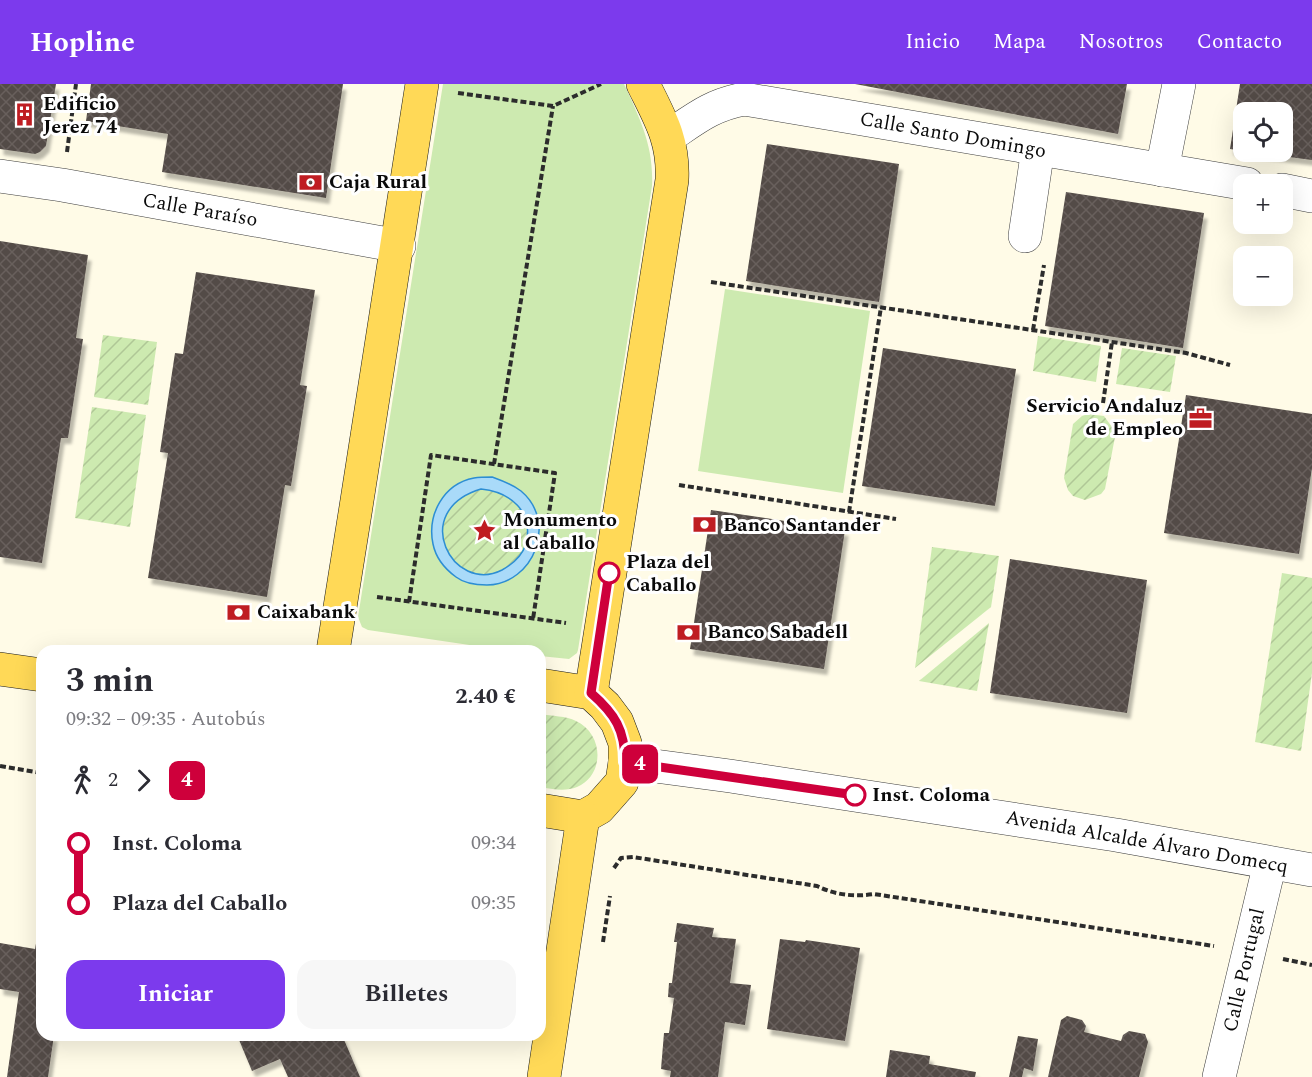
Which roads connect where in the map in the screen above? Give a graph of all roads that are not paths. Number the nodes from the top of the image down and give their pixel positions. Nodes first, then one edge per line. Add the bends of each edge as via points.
1 (643, 84) edge
2 (1179, 84) edge
3 (438, 88) edge
4 (668, 137) junction
5 (1038, 149) junction
6 (1162, 170) junction
7 (0, 176) edge
8 (1233, 182) edge
9 (1293, 192) edge
10 (1312, 195) edge
11 (1025, 236) dead end
12 (399, 246) junction
13 (334, 645) edge
14 (0, 669) edge
15 (36, 674) edge
16 (546, 686) edge
17 (591, 693) junction
18 (625, 762) junction
19 (546, 811) edge
20 (583, 818) junction
21 (1270, 863) junction
22 (1312, 870) edge
23 (544, 1077) edge
24 (1219, 1077) edge

1 - 4 main road
2 - 6 street
3 - 12 main road
4 - 5 street, Calle Santo Domingo via 722,103 744,99
4 - 17 main road via 672,180
5 - 6 street, Calle Santo Domingo
5 - 11 street
6 - 8 street, Calle Santo Domingo
7 - 12 street, Calle Paraíso
9 - 10 street
12 - 13 main road
14 - 15 main road
16 - 17 main road
17 - 18 main road via 617,722 625,743
18 - 20 main road via 622,782 610,798
18 - 21 street, Avenida Alcalde Álvaro Domecq via 1105,834
19 - 20 main road
20 - 23 main road
21 - 22 street, Avenida Alcalde Álvaro Domecq
21 - 24 street, Calle Portugal

